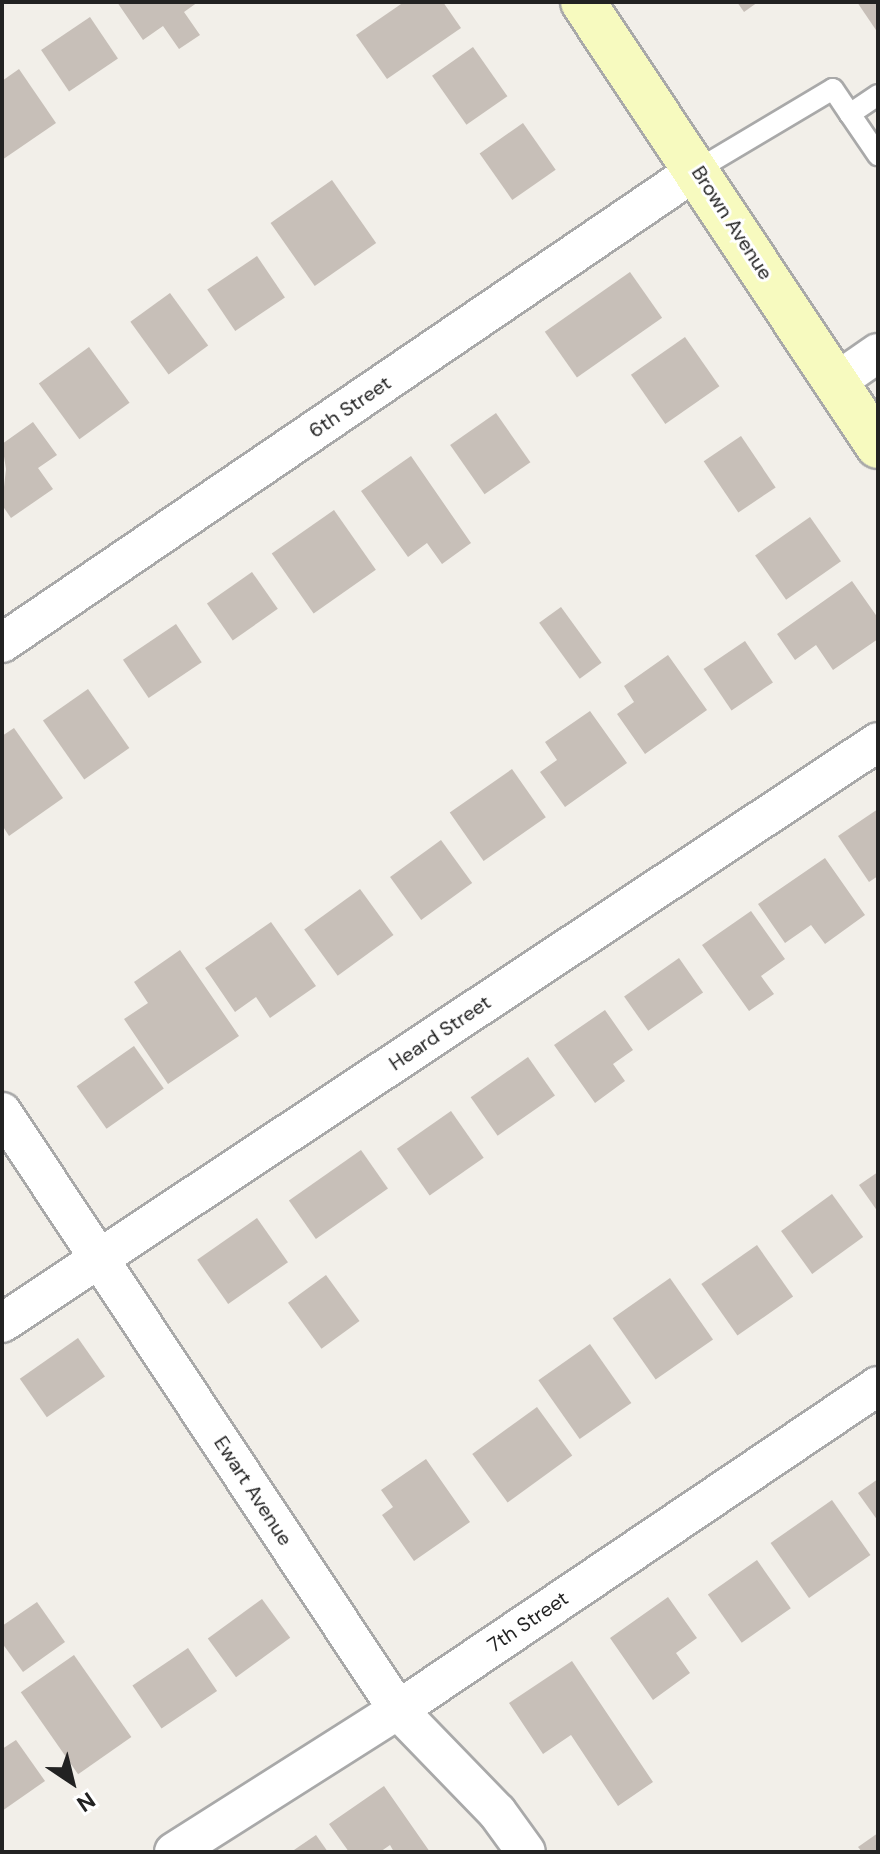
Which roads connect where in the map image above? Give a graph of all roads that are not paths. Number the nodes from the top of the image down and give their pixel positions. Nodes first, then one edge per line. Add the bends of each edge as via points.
1 (583, 2) edge
2 (878, 95) edge
3 (850, 114) junction
4 (878, 155) edge
5 (697, 170) junction
6 (878, 353) edge
7 (836, 382) junction
8 (878, 446) edge
9 (2, 643) edge
10 (878, 742) edge
11 (2, 1112) edge
12 (101, 1259) junction
13 (2, 1323) edge
14 (878, 1386) edge
15 (398, 1710) junction
16 (174, 1852) edge
17 (526, 1852) edge

1 - 5 street, Brown Avenue
2 - 3 lane
3 - 4 lane
3 - 5 lane via 833,89
5 - 7 street, Brown Avenue
5 - 9 street, 6th Street
6 - 7 street
7 - 8 street, Brown Avenue
10 - 12 street, Heard Street
11 - 12 street, Ewart Avenue
12 - 13 street, Heard Street
12 - 15 street, Ewart Avenue
14 - 15 street, 7th Street
15 - 16 street, 7th Street
15 - 17 street, Ewart Avenue via 497,1812

